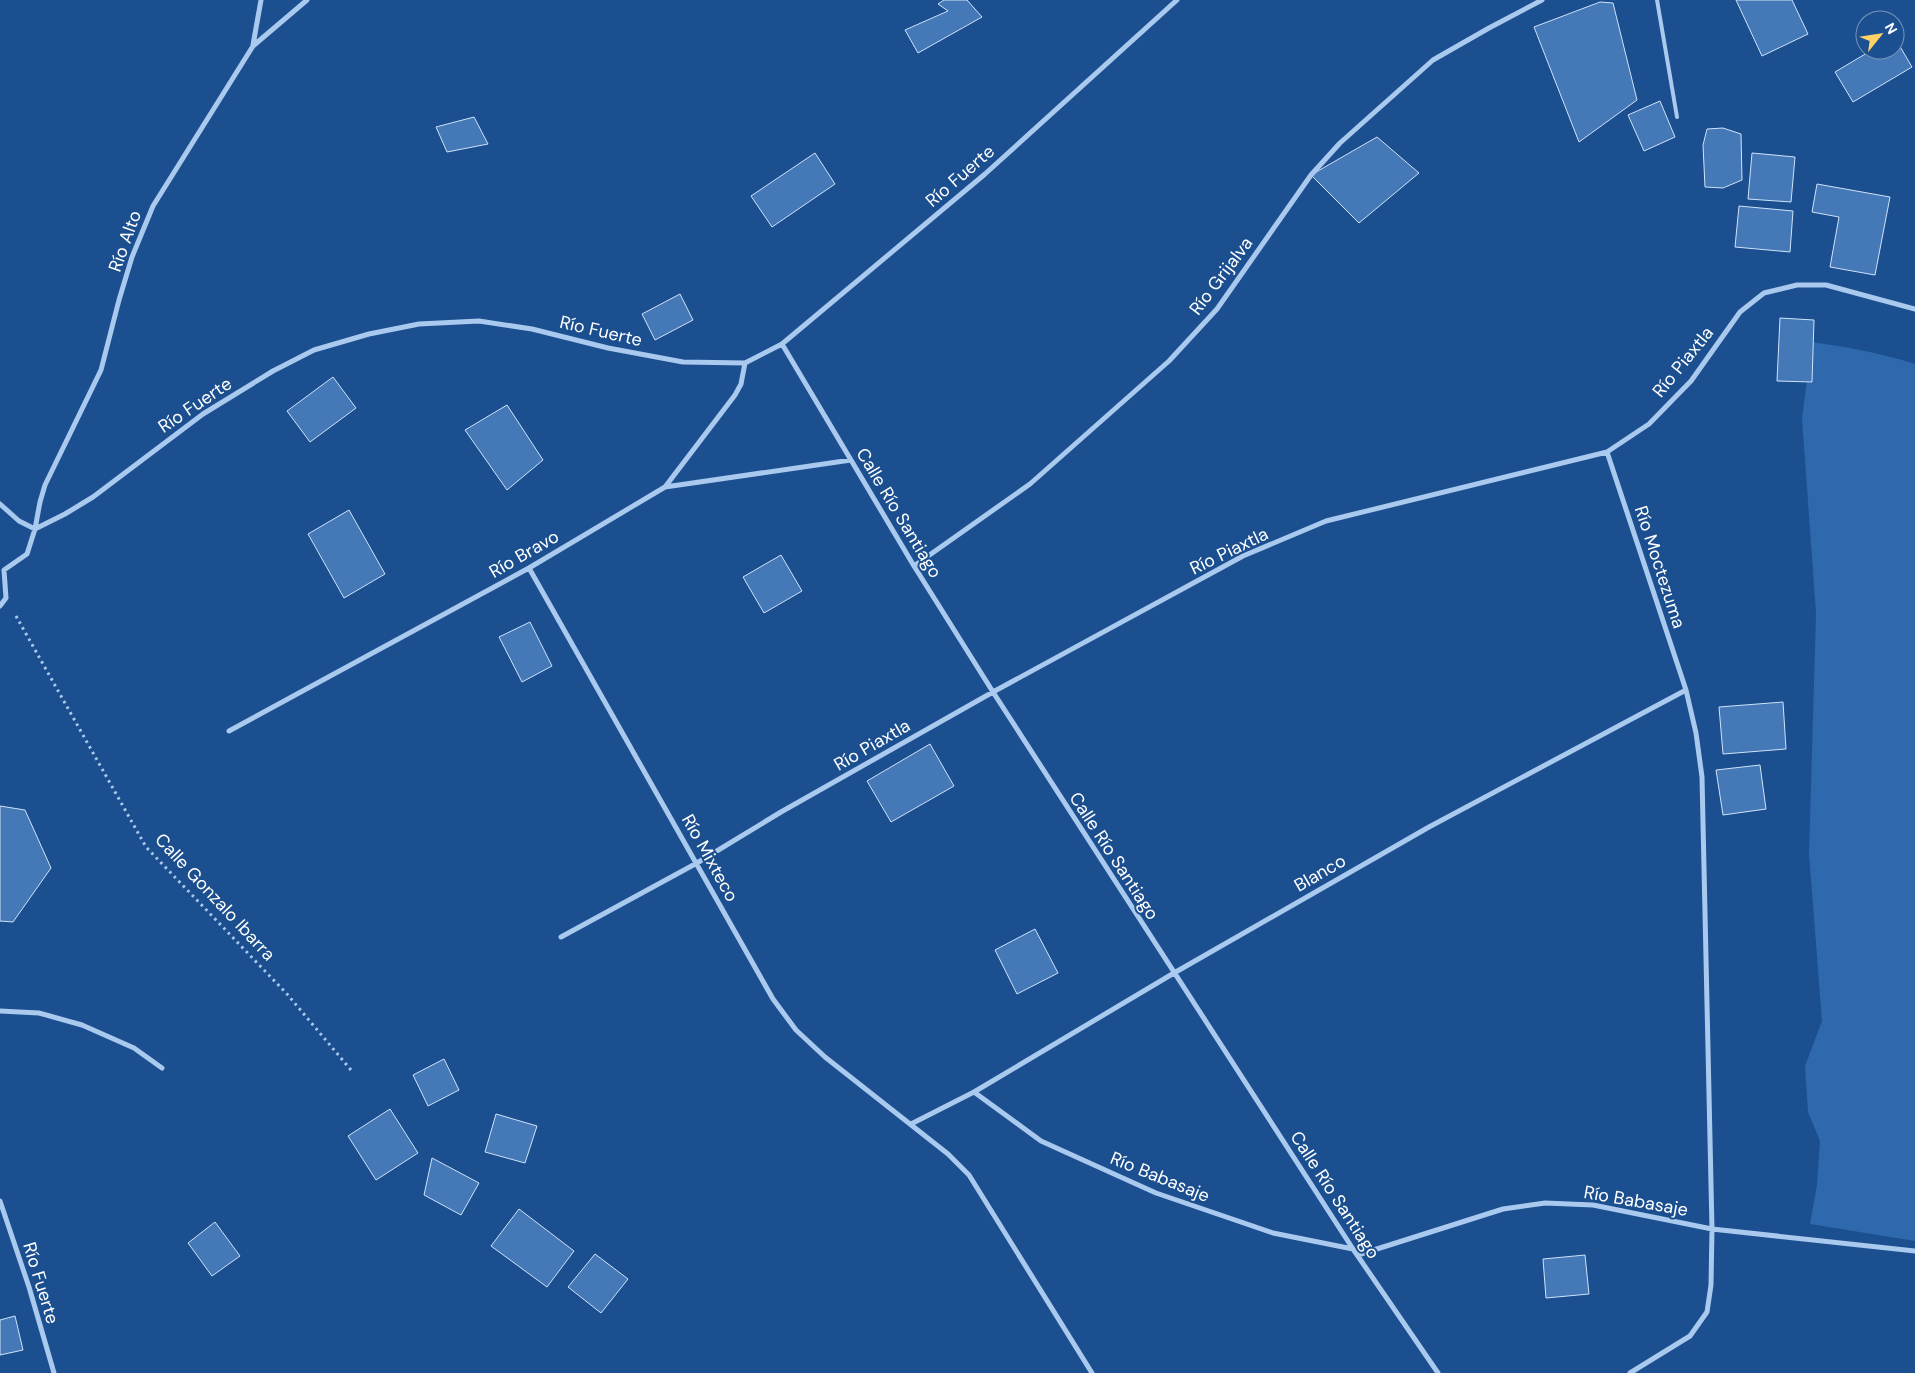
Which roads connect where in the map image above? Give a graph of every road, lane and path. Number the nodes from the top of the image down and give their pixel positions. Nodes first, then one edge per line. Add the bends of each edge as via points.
1 (261, 0) edge
2 (307, 0) edge
3 (1177, 0) edge
4 (1542, 0) edge
5 (1657, 0) edge
6 (252, 46) junction
7 (1677, 118) dead end
8 (1915, 309) edge
9 (782, 344) junction
10 (745, 363) junction
11 (1607, 452) junction
12 (851, 460) junction
13 (665, 486) junction
14 (0, 504) edge
15 (35, 529) junction
16 (914, 566) junction
17 (529, 568) junction
18 (2, 570) edge
19 (6, 598) junction
20 (0, 606) edge
21 (1686, 690) junction
22 (993, 692) junction
23 (230, 731) dead end
24 (697, 863) junction
25 (561, 937) dead end
26 (1174, 973) junction
27 (0, 1011) edge
28 (162, 1068) dead end
29 (350, 1070) dead end
30 (974, 1092) junction
31 (911, 1124) junction
32 (0, 1202) edge
33 (2, 1216) edge
34 (1712, 1229) junction
35 (1353, 1249) junction
36 (1915, 1251) edge
37 (1358, 1256) junction
38 (54, 1373) edge
39 (1092, 1373) edge
40 (1438, 1373) edge
41 (1630, 1373) edge

1 - 6 street
2 - 6 street, Río Alto
3 - 9 street, Río Fuerte via 985,174
4 - 16 street, Río Grijalva via 1433,60 1354,130 1311,176 1217,309 1169,361 1030,484
5 - 7 lane
6 - 15 street, Río Alto via 153,206 119,300 102,370 45,485
8 - 11 street, Río Piaxtla via 1826,286 1797,285 1764,293 1740,312 1691,381 1649,424
9 - 10 street, Río Fuerte
9 - 12 street, Calle Río Santiago
10 - 13 street via 735,395
10 - 15 street, Río Fuerte via 683,362 532,329 479,321 419,324 369,334 314,350 273,371 203,414 93,497
11 - 21 street, Río Moctezuma
11 - 22 street, Río Piaxtla via 1326,521 1243,556
12 - 13 street, Río Bravo
12 - 16 street, Calle Río Santiago
13 - 17 street, Río Bravo
14 - 15 street via 19,521
15 - 18 street via 27,554
16 - 22 street, Calle Río Santiago
17 - 23 street, Río Bravo
17 - 24 street, Río Mixteco
18 - 19 street
19 - 20 street
19 - 29 path, Calle Gonzalo Ibarra via 146,847 287,994
21 - 26 street, Blanco via 1429,827
21 - 34 street, Río Moctezuma via 1702,777
22 - 24 street, Río Piaxtla
22 - 26 street, Calle Río Santiago
24 - 25 street, Río Piaxtla
24 - 31 street, Río Mixteco via 773,1000 796,1030 825,1057
26 - 30 street, Blanco
26 - 35 street, Calle Río Santiago
27 - 28 street via 39,1013 82,1024 134,1048
30 - 31 street, Blanco
30 - 35 street, Río Babasaje via 1041,1141 1156,1193 1272,1233
31 - 39 street, Río Mixteco via 948,1154 968,1176
32 - 33 street, Río Fuerte
33 - 38 street, Río Fuerte
34 - 36 street, Río Babasaje
34 - 37 street, Río Babasaje via 1593,1205 1545,1203 1503,1209
34 - 41 street, Río Moctezuma via 1712,1285 1707,1312 1690,1336
35 - 37 street, Calle Río Santiago
37 - 40 street, Calle Río Santiago

